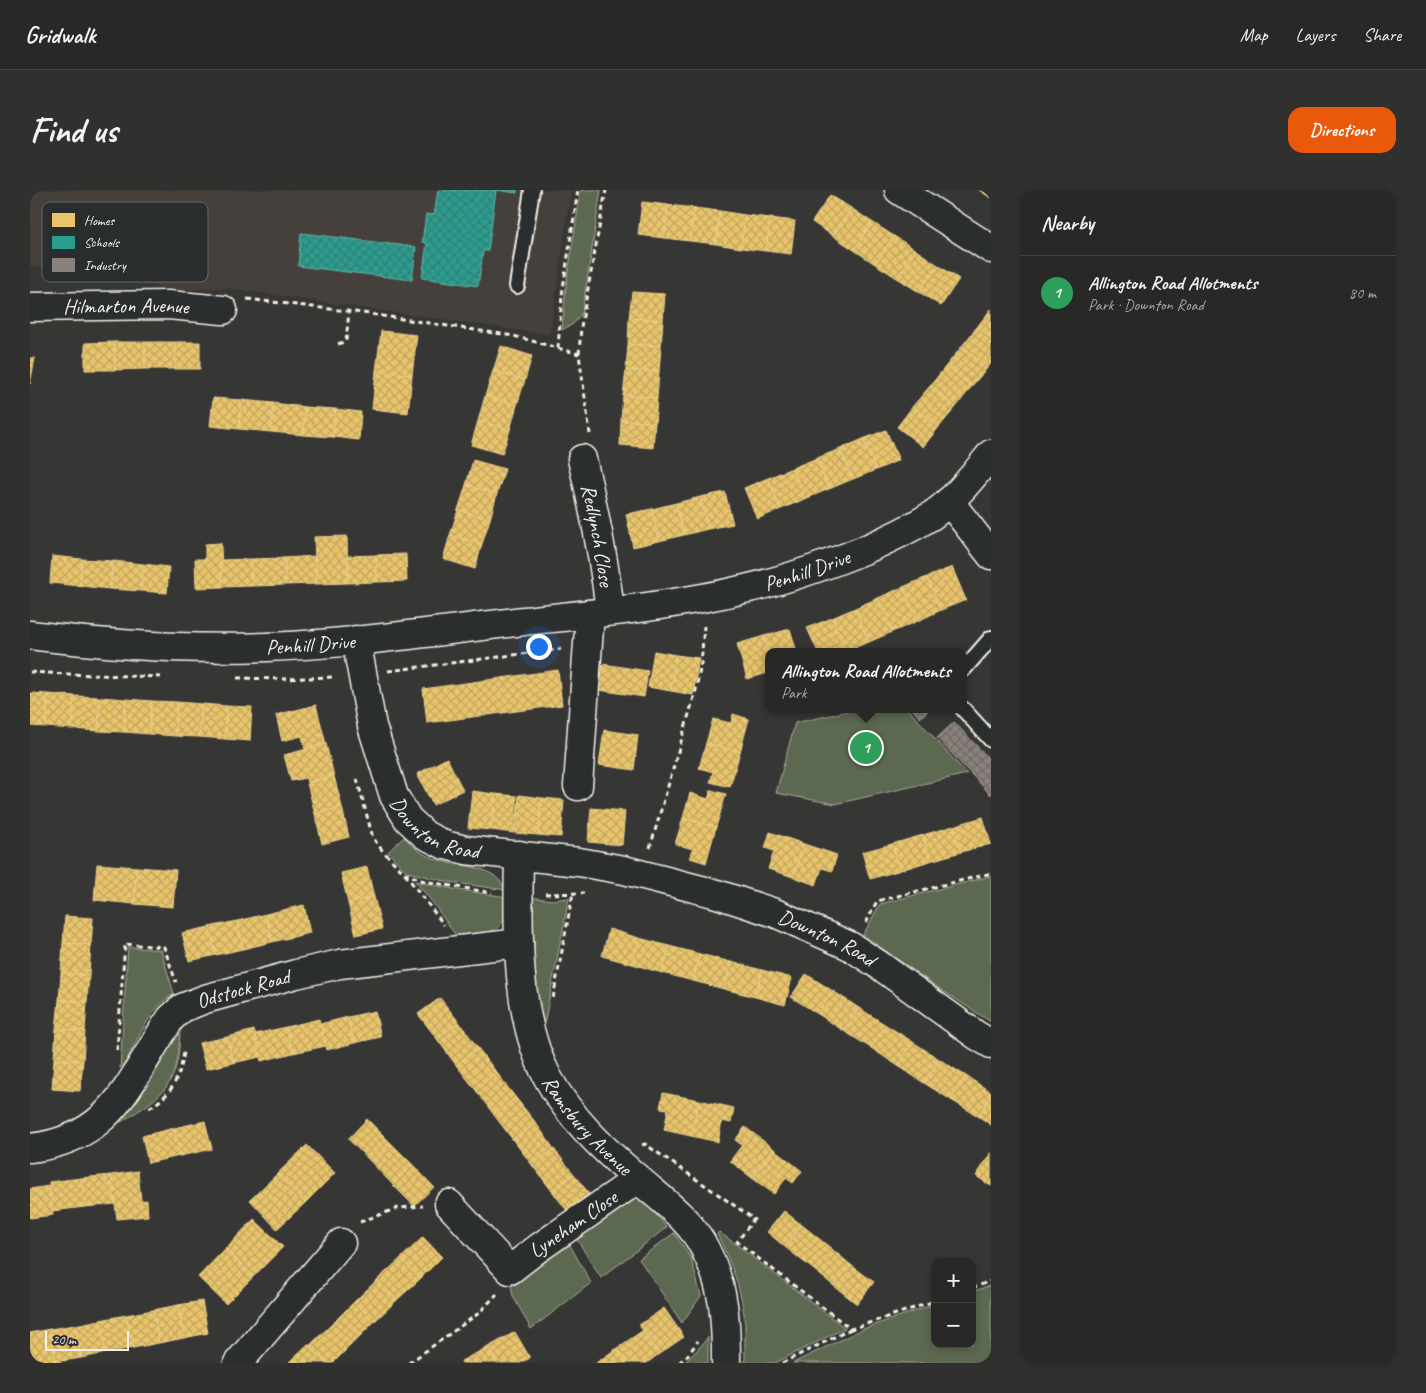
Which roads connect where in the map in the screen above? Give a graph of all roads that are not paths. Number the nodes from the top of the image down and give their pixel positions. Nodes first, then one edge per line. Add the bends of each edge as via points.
1 (532, 190) edge
2 (900, 190) edge
3 (991, 249) edge
4 (517, 286) dead end
5 (30, 307) edge
6 (223, 310) road end
7 (991, 454) edge
8 (582, 459) road end
9 (950, 501) junction
10 (991, 555) edge
11 (600, 612) junction
12 (30, 635) edge
13 (991, 638) edge
14 (356, 640) junction
15 (967, 666) edge
16 (967, 713) edge
17 (991, 740) edge
18 (578, 786) dead end
19 (519, 855) junction
20 (519, 943) junction
21 (991, 1044) edge
22 (30, 1148) edge
23 (638, 1179) junction
24 (449, 1204) road end
25 (341, 1243) road end
26 (238, 1363) edge
27 (726, 1363) edge

1 - 4 lane
2 - 3 street
5 - 6 street, Hilmarton Avenue via 168,305
7 - 9 street, Penhill Drive
8 - 11 street, Redlynch Close via 604,566
9 - 10 street
9 - 11 street, Penhill Drive via 915,525 840,560 749,588
11 - 14 street, Penhill Drive
11 - 18 street via 588,646
12 - 14 street, Penhill Drive via 186,648 269,647
13 - 15 lane
14 - 19 street, Downton Road via 372,726 394,796 408,819 425,835 445,845
16 - 17 lane
19 - 20 street, Ramsbury Avenue
19 - 21 street, Downton Road via 578,862 642,875 775,913 854,948
20 - 22 street, Odstock Road via 340,964 247,987 182,1008 171,1018 122,1097 105,1116 80,1133
20 - 23 street, Ramsbury Avenue via 526,1010 536,1050 548,1078 569,1111
23 - 24 street, Lyneham Close via 510,1270
23 - 27 street, Ramsbury Avenue via 690,1226 705,1249 724,1302
25 - 26 street

